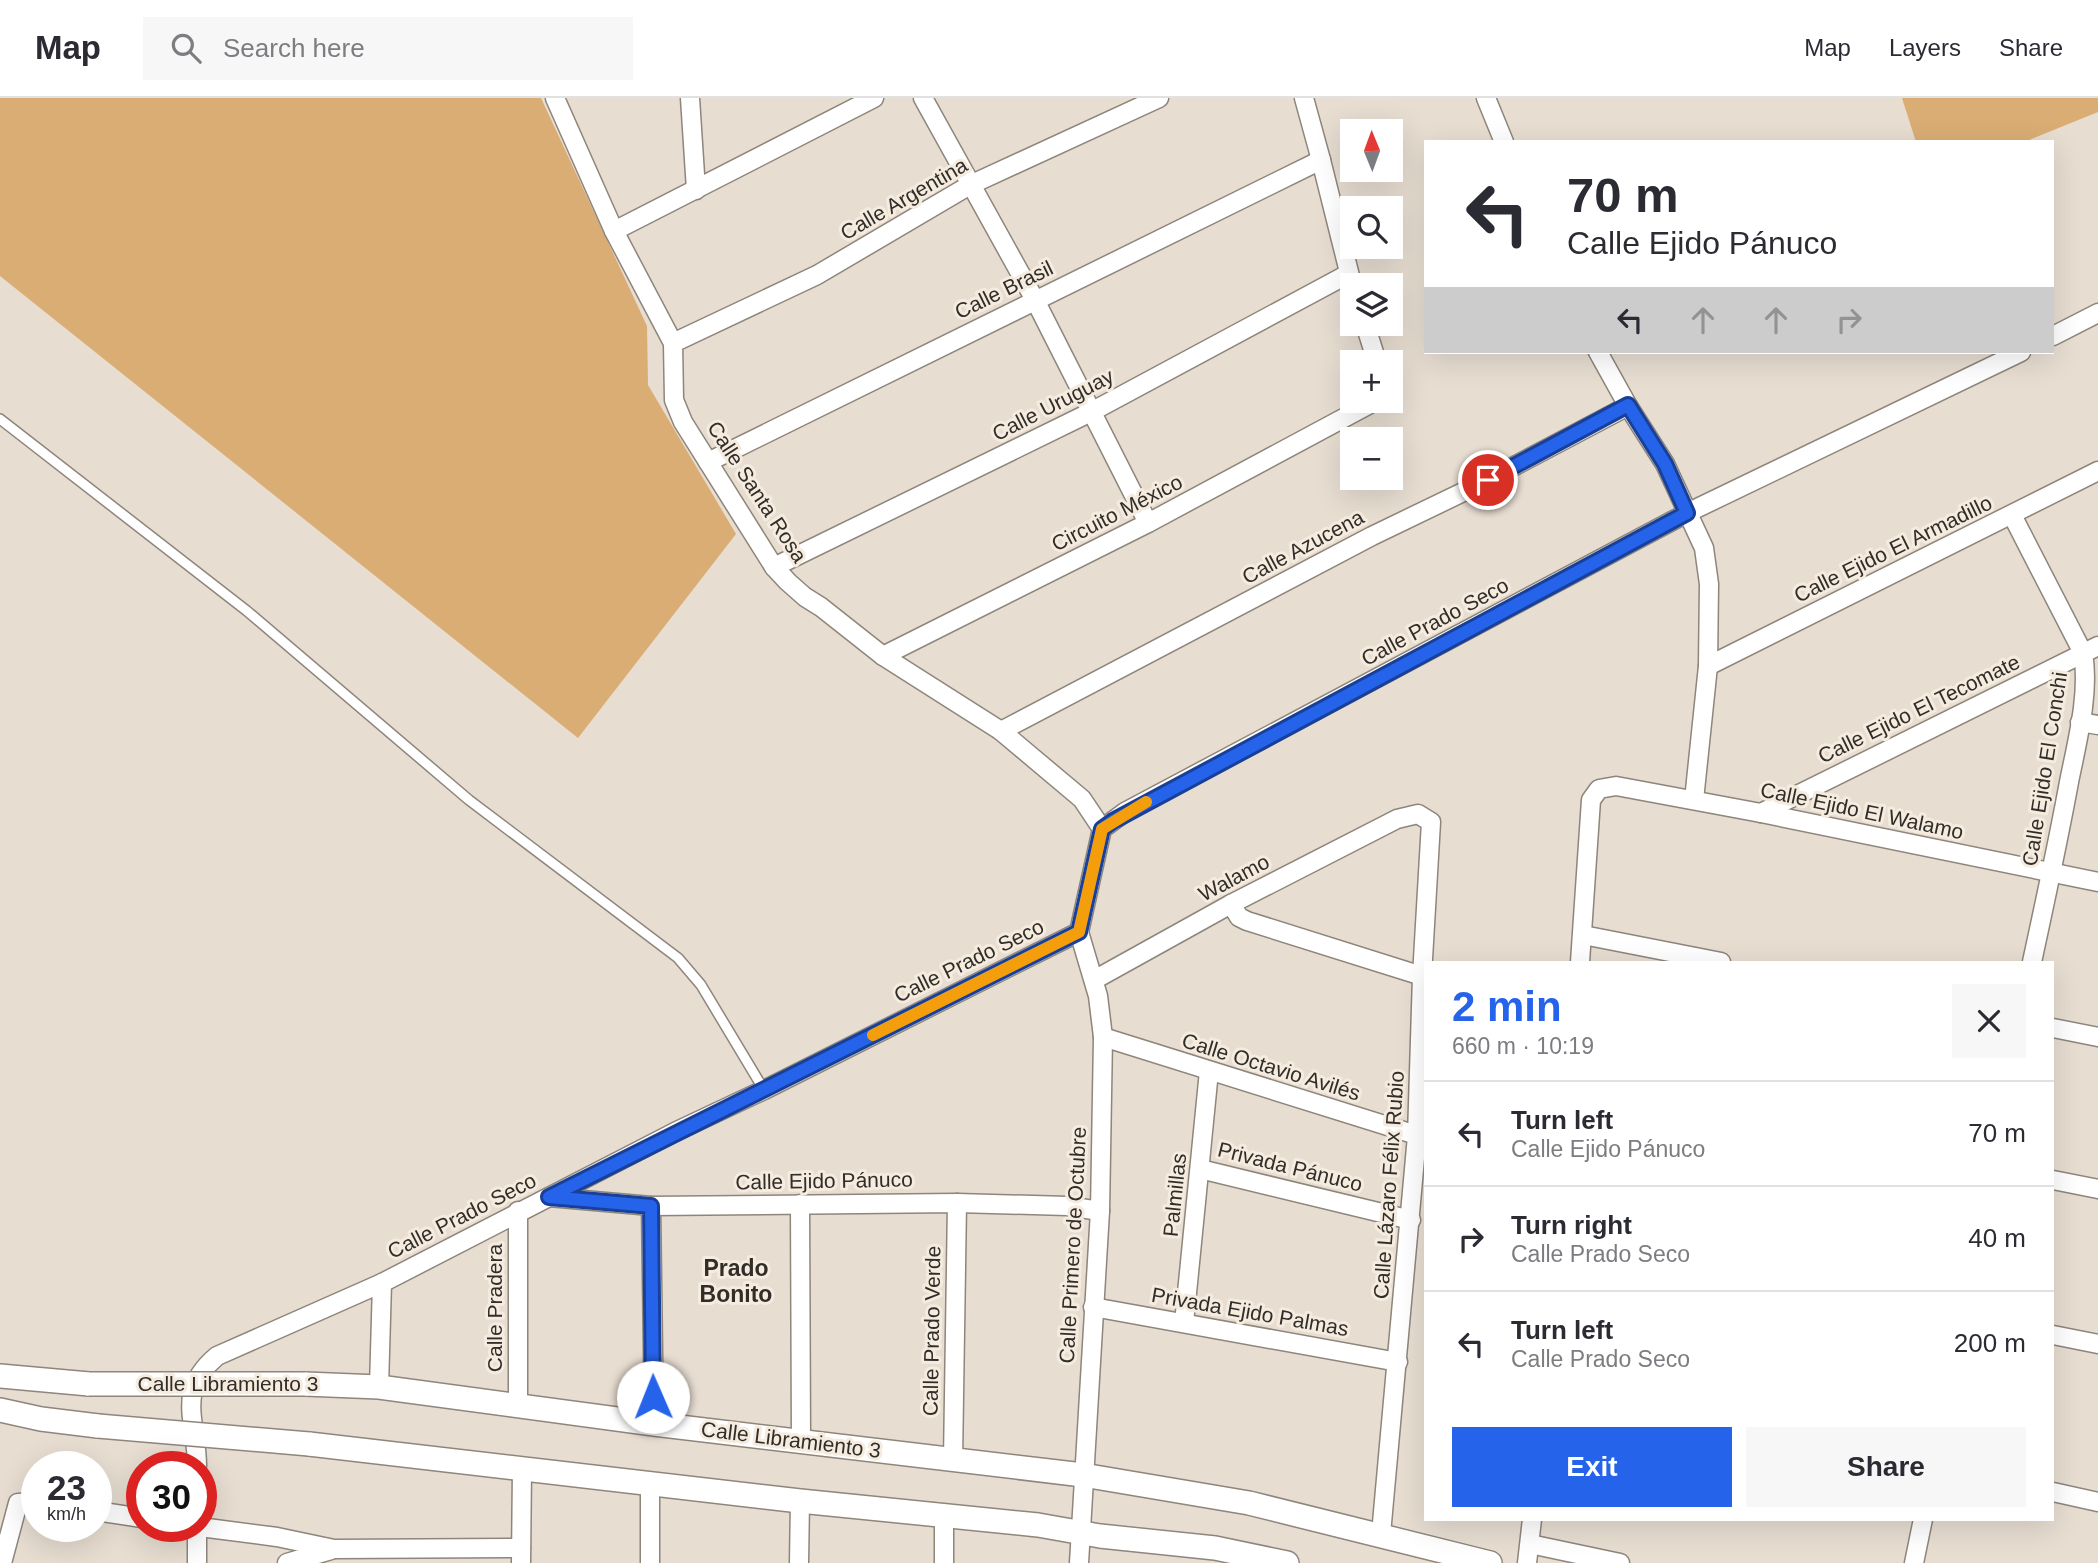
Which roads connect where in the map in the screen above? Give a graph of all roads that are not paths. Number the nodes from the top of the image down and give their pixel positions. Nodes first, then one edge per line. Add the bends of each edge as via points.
1 (555, 98) edge
2 (690, 98) edge
3 (874, 98) edge
4 (923, 98) edge
5 (1159, 98) edge
6 (1304, 98) edge
7 (1486, 98) edge
8 (1503, 140) edge
9 (1321, 160) junction
10 (970, 185) junction
11 (696, 190) junction
12 (614, 231) junction
13 (1349, 273) edge
14 (1340, 287) edge
15 (1035, 300) junction
16 (2098, 313) edge
17 (2054, 335) edge
18 (673, 343) junction
19 (1599, 354) edge
20 (2017, 354) edge
21 (1628, 405) junction
22 (1091, 412) junction
23 (1352, 413) edge
24 (0, 419) edge
25 (708, 462) junction
26 (2098, 471) edge
27 (1687, 513) junction
28 (2012, 515) junction
29 (1148, 523) junction
30 (774, 567) junction
31 (2091, 650) edge
32 (883, 656) junction
33 (1708, 666) junction
34 (2080, 722) junction
35 (2098, 725) edge
36 (1001, 732) junction
37 (1693, 800) junction
38 (1761, 813) junction
39 (1102, 829) junction
40 (1431, 839) joint
41 (2052, 873) junction
42 (2098, 882) edge
43 (1231, 904) junction
44 (1079, 932) junction
45 (1583, 935) junction
46 (1580, 961) edge
47 (1716, 961) edge
48 (2032, 961) edge
49 (1422, 976) junction
50 (1094, 980) junction
51 (2054, 1028) edge
52 (1103, 1037) junction
53 (2098, 1037) edge
54 (1209, 1071) junction
55 (764, 1090) junction
56 (1422, 1137) edge
57 (1200, 1169) junction
58 (2054, 1180) edge
59 (2098, 1189) edge
60 (549, 1197) junction
61 (957, 1203) junction
62 (800, 1204) junction
63 (651, 1206) junction
64 (1101, 1211) junction
65 (518, 1212) junction
66 (1411, 1220) junction
67 (382, 1283) junction
68 (1093, 1307) junction
69 (1184, 1323) junction
70 (2054, 1335) edge
71 (2098, 1344) edge
72 (1398, 1362) junction
73 (0, 1376) edge
74 (379, 1387) junction
75 (518, 1406) junction
76 (0, 1410) edge
77 (654, 1424) junction
78 (801, 1441) junction
79 (196, 1451) edge
80 (954, 1460) junction
81 (523, 1469) junction
82 (1083, 1475) junction
83 (650, 1483) junction
84 (2054, 1492) edge
85 (800, 1501) junction
86 (2098, 1502) edge
87 (21, 1503) edge
88 (944, 1516) junction
89 (1532, 1521) edge
90 (1923, 1521) edge
91 (217, 1529) edge
92 (1082, 1531) junction
93 (1381, 1534) junction
94 (196, 1542) edge
95 (1530, 1544) junction
96 (334, 1549) junction
97 (521, 1556) edge
98 (2, 1563) edge
99 (197, 1563) edge
100 (287, 1563) edge
101 (650, 1563) edge
102 (799, 1563) edge
103 (944, 1563) edge
104 (1079, 1563) edge
105 (1287, 1563) edge
106 (1490, 1563) edge
107 (1527, 1563) edge
108 (1620, 1563) edge
109 (1914, 1563) edge

1 - 12 street, Calle Santa Rosa
2 - 11 street
3 - 11 street
4 - 10 street
5 - 10 street, Calle Argentina
6 - 9 street
7 - 8 street
9 - 13 street
9 - 15 street, Calle Brasil
10 - 15 street
10 - 18 street, Calle Argentina via 817,275
11 - 12 street
12 - 18 street, Calle Santa Rosa
14 - 22 street, Calle Uruguay
15 - 22 street
15 - 25 street, Calle Brasil
16 - 17 street
18 - 25 street, Calle Santa Rosa via 674,400
19 - 21 street
20 - 27 street, Calle Prado Seco
21 - 27 street via 1665,464
21 - 36 street, Calle Azucena
22 - 29 street
22 - 30 street, Calle Uruguay
23 - 29 street, Circuito México
24 - 55 lane via 247,611 469,800 678,958 701,985
25 - 30 street, Calle Santa Rosa
26 - 28 street, Calle Ejido El Armadillo
27 - 33 street via 1704,548 1709,584
27 - 39 street, Calle Prado Seco via 1137,806
28 - 31 street, Calle Ejido El Conchi
28 - 33 street, Calle Ejido El Armadillo
29 - 32 street, Circuito México
30 - 32 street, Calle Santa Rosa via 805,597
31 - 34 street, Calle Ejido El Conchi
31 - 38 street, Calle Ejido El Tecomate
32 - 36 street, Calle Santa Rosa
33 - 37 street
34 - 35 street
34 - 41 street, Calle Ejido El Conchi
36 - 39 street, Calle Santa Rosa via 1082,799
37 - 38 street, Calle Ejido El Walamo
37 - 45 street, Calle Ejido El Walamo via 1616,786 1599,789 1591,800
38 - 41 street, Calle Ejido El Walamo
39 - 44 street, Calle Prado Seco
40 - 43 street, Walamo via 1431,822 1418,814 1397,819
40 - 49 street, Calle Lázaro Félix Rubio
41 - 42 street, Calle Ejido El Walamo
41 - 48 street, Calle Ejido El Conchi
43 - 49 street via 1247,922
43 - 50 street, Walamo
44 - 50 street, Calle Primero de Octubre
44 - 55 street, Calle Prado Seco
45 - 46 street
45 - 47 street
49 - 56 street, Calle Lázaro Félix Rubio
50 - 52 street, Calle Primero de Octubre
51 - 53 street
52 - 54 street, Calle Octavio Avilés
52 - 64 street, Calle Primero de Octubre
54 - 56 street, Calle Octavio Avilés
54 - 57 street, Palmillas
55 - 60 street, Calle Prado Seco
56 - 66 street, Calle Lázaro Félix Rubio
57 - 66 street, Privada Pánuco
57 - 69 street, Palmillas
58 - 59 street
60 - 63 street, Calle Ejido Pánuco
60 - 65 street, Calle Prado Seco
61 - 62 street, Calle Ejido Pánuco
61 - 64 street, Calle Ejido Pánuco
61 - 80 street, Calle Prado Verde
62 - 63 street, Calle Ejido Pánuco
62 - 78 street
63 - 77 street
64 - 68 street, Calle Primero de Octubre
65 - 67 street, Calle Prado Seco
65 - 75 street, Calle Pradera
66 - 72 street, Calle Lázaro Félix Rubio
67 - 74 street
67 - 79 street, Calle Prado Seco via 217,1356 203,1368 191,1406
68 - 69 street, Privada Ejido Palmas
68 - 82 street, Calle Primero de Octubre
69 - 72 street, Privada Ejido Palmas
70 - 71 street
72 - 93 street, Calle Lázaro Félix Rubio
73 - 74 street, Calle Libramiento 3, bridge via 89,1384
74 - 75 street, Calle Libramiento 3
75 - 77 street, Calle Libramiento 3
76 - 81 street, bridge via 98,1426
77 - 78 street, Calle Libramiento 3
78 - 80 street, Calle Libramiento 3
80 - 82 street, Calle Libramiento 3
81 - 83 street
81 - 97 street
82 - 92 street, Calle Primero de Octubre
82 - 93 street, Calle Libramiento 3 via 1249,1503
83 - 85 street
83 - 101 street
84 - 86 street
85 - 88 street
85 - 102 street
87 - 98 street
88 - 92 street
88 - 103 street
89 - 95 street
90 - 109 street
91 - 96 street
92 - 104 street, Calle Primero de Octubre
92 - 105 street via 1215,1548
93 - 106 street, Calle Libramiento 3
94 - 99 street
95 - 107 street
95 - 108 street
96 - 97 street
96 - 100 street

